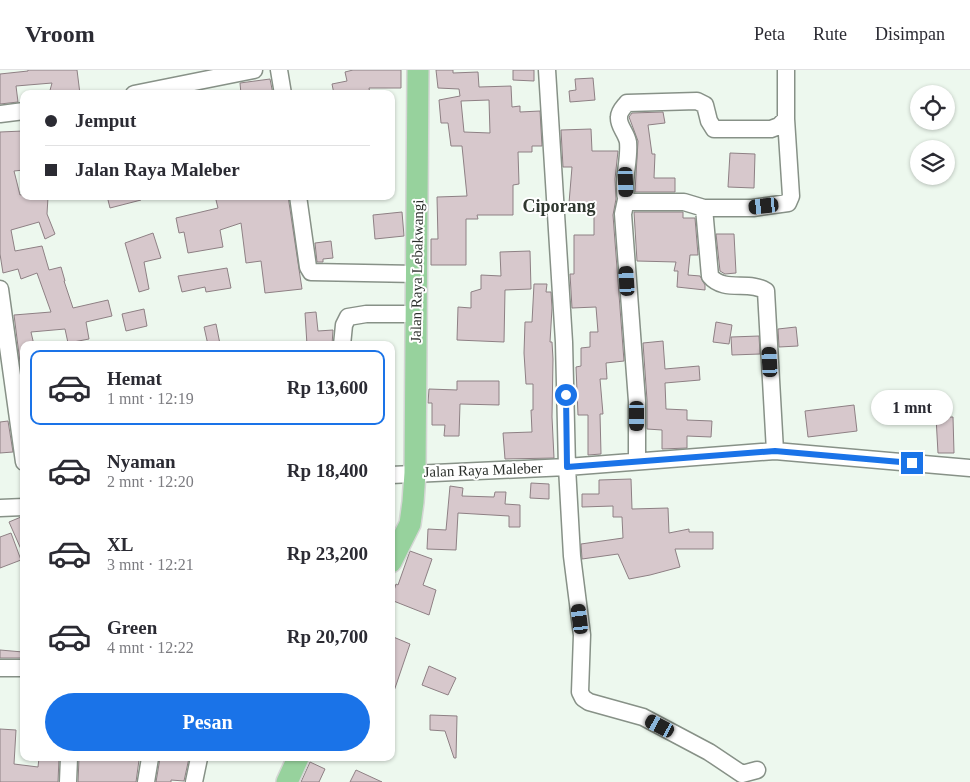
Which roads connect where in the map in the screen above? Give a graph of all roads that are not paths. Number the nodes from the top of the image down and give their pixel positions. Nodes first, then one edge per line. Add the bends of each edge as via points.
1 (254, 70) edge
2 (279, 70) edge
3 (418, 70) edge
4 (547, 70) edge
5 (786, 70) edge
6 (154, 90) edge
7 (282, 90) edge
8 (20, 112) edge
9 (0, 114) edge
10 (786, 119) junction
11 (299, 200) edge
12 (626, 200) junction
13 (704, 208) junction
14 (417, 274) junction
15 (0, 289) edge
16 (416, 314) junction
17 (342, 341) edge
18 (20, 433) edge
19 (775, 451) junction
20 (637, 461) junction
21 (567, 467) junction
22 (970, 468) edge
23 (415, 473) junction
24 (395, 475) edge
25 (20, 507) edge
26 (0, 508) edge
27 (395, 554) edge
28 (0, 668) edge
29 (20, 668) edge
30 (69, 761) edge
31 (150, 761) edge
32 (198, 761) edge
33 (297, 761) edge
34 (758, 770) dead end
35 (68, 782) edge
36 (146, 782) edge
37 (194, 782) edge
38 (287, 782) edge

1 - 6 street
2 - 7 street
3 - 14 main road, Jalan Raya Lebakwangi
4 - 21 street via 564,342
5 - 10 street
8 - 9 street
10 - 12 street via 771,129 714,129 705,105 698,101 627,103 618,118 628,144
10 - 13 street via 791,196 788,203 753,208
11 - 14 street via 311,272
12 - 13 street via 684,202
12 - 20 street via 623,214
13 - 19 street via 710,276 722,284 766,291
14 - 16 main road, Jalan Raya Lebakwangi
15 - 18 street
16 - 17 street via 348,317
16 - 23 main road, Jalan Raya Lebakwangi
19 - 20 street, Jalan Raya Maleber
19 - 22 street, Jalan Raya Maleber
20 - 21 street, Jalan Raya Maleber
21 - 23 street, Jalan Raya Maleber
21 - 34 street via 572,556 582,635 580,692 583,698 643,717 709,752 742,774
23 - 24 street, Jalan Raya Maleber
23 - 27 main road, Jalan Raya Lebakwangi via 410,524
25 - 26 street
28 - 29 street
30 - 35 street
31 - 36 street
32 - 37 street
33 - 38 main road

